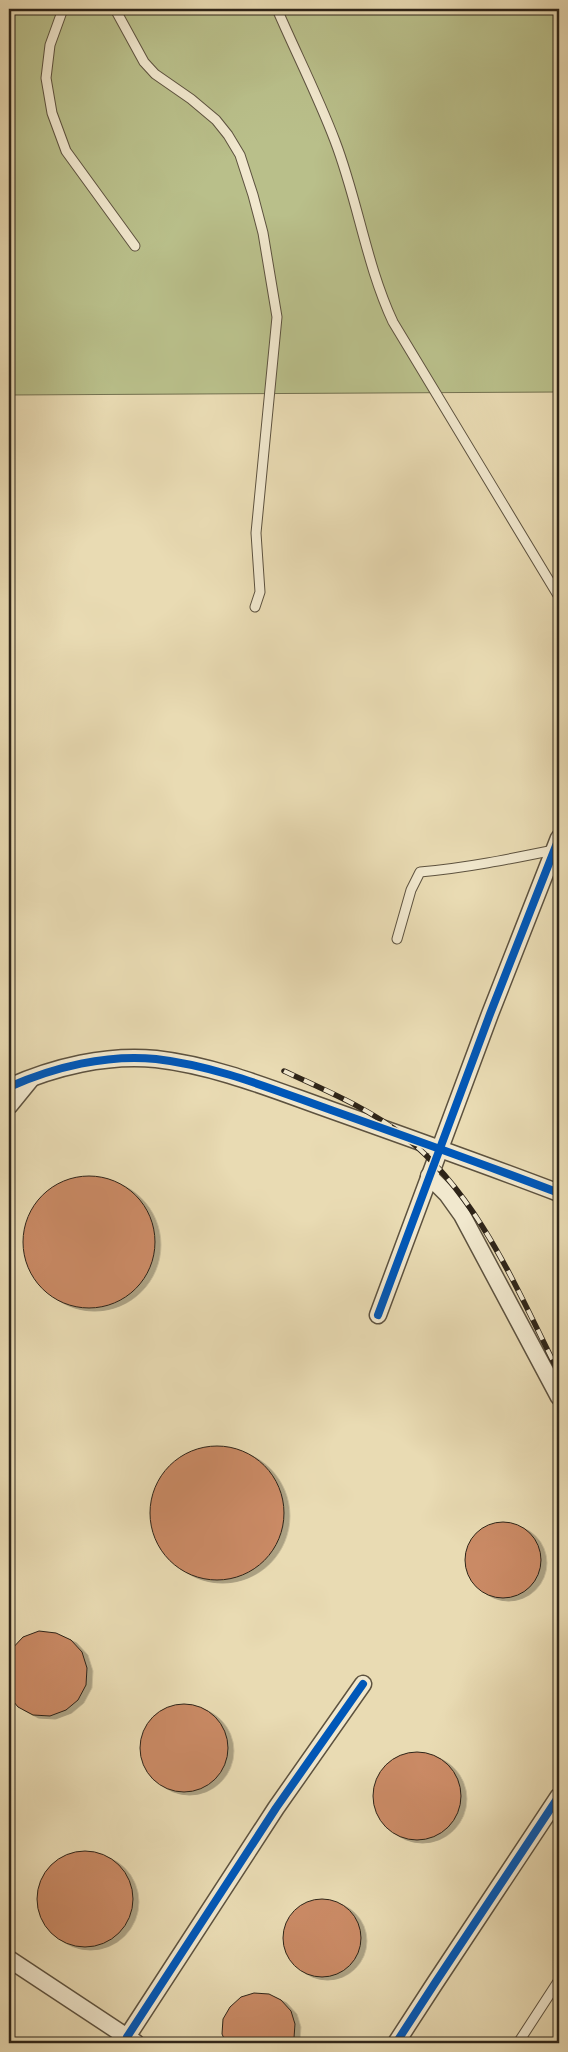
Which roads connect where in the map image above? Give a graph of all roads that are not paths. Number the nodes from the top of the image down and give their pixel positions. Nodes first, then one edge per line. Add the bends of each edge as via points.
1 (63, 9) edge
2 (115, 9) edge
3 (277, 9) edge
4 (135, 246) dead end
5 (559, 597) edge
6 (255, 607) dead end
7 (557, 844) edge
8 (397, 939) dead end
9 (35, 1075) junction
10 (9, 1087) edge
11 (9, 1106) edge
12 (440, 1149) junction
13 (430, 1176) junction
14 (559, 1193) edge
15 (378, 1315) dead end
16 (559, 1397) edge
17 (362, 1684) dead end
18 (559, 1796) edge
19 (9, 1959) edge
20 (559, 1980) edge
21 (132, 2040) edge
22 (396, 2043) edge
23 (518, 2043) edge

1 - 4 lane via 50,45 46,78 52,113 66,151
2 - 6 lane via 144,62 204,110 228,135 240,155 254,195 277,316 256,533 260,592
3 - 5 lane via 335,142 370,265 393,322
7 - 8 lane via 502,861 420,872 411,890
7 - 12 street
9 - 10 street
9 - 11 street
9 - 12 street via 109,1059 154,1059 201,1066
12 - 13 street
12 - 14 street
13 - 15 street
13 - 16 street via 462,1215
17 - 21 street via 276,1808
18 - 22 street
19 - 21 street
20 - 23 lane

